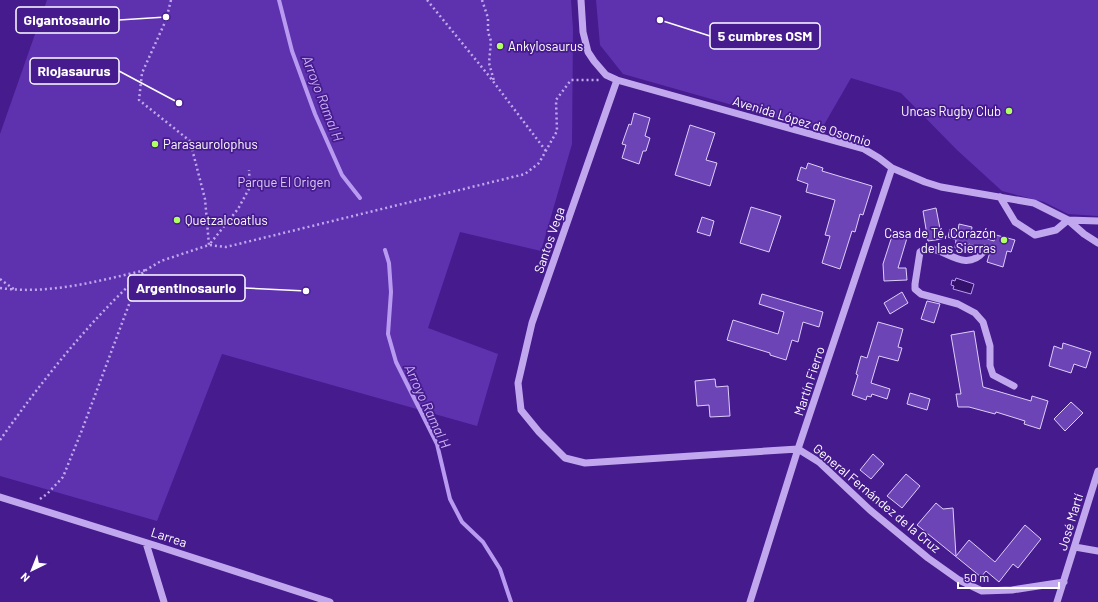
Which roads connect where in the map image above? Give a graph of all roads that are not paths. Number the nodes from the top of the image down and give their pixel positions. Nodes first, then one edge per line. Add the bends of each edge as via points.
1 (581, 0) edge
2 (617, 80) junction
3 (892, 168) junction
4 (1000, 197) junction
5 (1068, 220) junction
6 (1098, 221) edge
7 (1098, 243) edge
8 (986, 250) dead end
9 (1014, 386) dead end
10 (521, 410) joint
11 (798, 449) junction
12 (1098, 471) edge
13 (0, 497) edge
14 (146, 543) junction
15 (1075, 548) junction
16 (1098, 551) edge
17 (1064, 582) junction
18 (164, 602) edge
19 (330, 602) edge
20 (750, 602) edge
21 (1057, 602) edge

1 - 2 street, Avenida López de Osornio via 584,42 588,52 606,75
2 - 3 street, Avenida López de Osornio via 864,149
2 - 10 street, Santos Vega via 532,323 518,383
3 - 4 street, Avenida López de Osornio via 942,187
3 - 11 street, Martín Fierro
4 - 5 street, Avenida López de Osornio via 1034,203
4 - 5 street via 1015,222 1035,234 1056,230
5 - 6 street, Avenida López de Osornio
5 - 7 street, Avenida López de Osornio
8 - 9 street via 977,258 967,261 961,261 931,248 920,252 915,289 921,294 958,304 975,313 983,322 990,346 990,366 993,375
10 - 11 street, General Fernández de la Cruz via 565,458 585,463
11 - 17 street, General Fernández de la Cruz via 819,462 870,510 959,580 982,591 1012,590
11 - 20 street, Martín Fierro
12 - 15 street, José Martí
13 - 14 street, Larrea
14 - 18 street
14 - 19 street, Larrea
15 - 16 street
15 - 17 street, José Martí
17 - 21 street, José Martí

